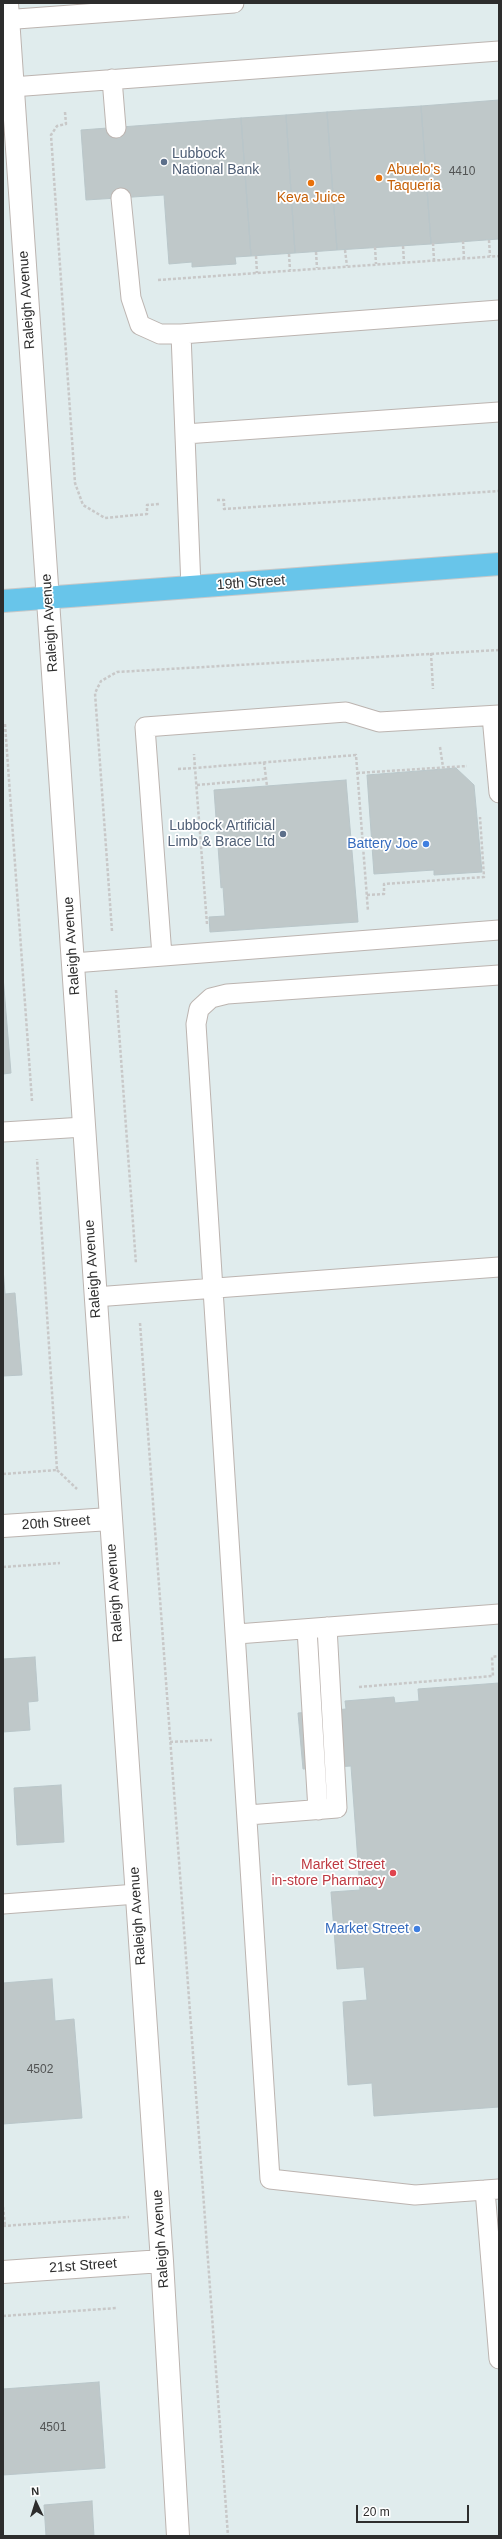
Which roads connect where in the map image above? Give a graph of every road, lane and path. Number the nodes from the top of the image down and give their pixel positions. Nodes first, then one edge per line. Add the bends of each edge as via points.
1 (234, 3) edge
2 (6, 14) edge
3 (499, 51) edge
4 (112, 79) junction
5 (12, 87) junction
6 (116, 128) dead end
7 (122, 198) dead end
8 (489, 240) dead end
9 (464, 241) dead end
10 (433, 243) dead end
11 (403, 246) dead end
12 (375, 248) dead end
13 (346, 250) dead end
14 (316, 252) dead end
15 (289, 254) dead end
16 (256, 256) dead end
17 (490, 256) junction
18 (499, 256) edge
19 (464, 258) junction
20 (434, 260) junction
21 (404, 262) junction
22 (376, 264) junction
23 (347, 266) junction
24 (317, 268) junction
25 (290, 270) junction
26 (257, 273) junction
27 (130, 282) junction
28 (499, 310) edge
29 (181, 334) junction
30 (499, 412) edge
31 (185, 434) junction
32 (499, 564) edge
33 (191, 588) junction
34 (48, 598) junction
35 (3, 601) edge
36 (499, 650) edge
37 (496, 715) edge
38 (264, 762) junction
39 (472, 766) dead end
40 (357, 773) junction
41 (266, 779) junction
42 (197, 785) junction
43 (266, 786) dead end
44 (499, 793) edge
45 (480, 816) dead end
46 (367, 895) junction
47 (499, 930) edge
48 (370, 940) junction
49 (209, 952) junction
50 (162, 956) junction
51 (114, 960) junction
52 (73, 962) junction
53 (499, 975) edge
54 (84, 1127) junction
55 (3, 1132) edge
56 (499, 1267) edge
57 (214, 1288) junction
58 (138, 1294) junction
59 (95, 1297) junction
60 (110, 1519) junction
61 (3, 1526) edge
62 (60, 1563) dead end
63 (3, 1567) edge
64 (499, 1614) edge
65 (327, 1627) junction
66 (307, 1629) junction
67 (237, 1634) junction
68 (499, 1656) edge
69 (357, 1687) dead end
70 (243, 1738) junction
71 (170, 1742) junction
72 (318, 1810) junction
73 (248, 1815) junction
74 (137, 1894) junction
75 (3, 1904) edge
76 (492, 2190) edge
77 (3, 2207) edge
78 (159, 2214) junction
79 (4, 2226) edge
80 (162, 2261) junction
81 (3, 2272) edge
82 (117, 2308) dead end
83 (3, 2316) edge
84 (499, 2359) edge
85 (178, 2536) edge
86 (228, 2536) edge

1 - 2 lane
2 - 5 street, Raleigh Avenue
3 - 4 lane
4 - 5 lane
4 - 6 lane
5 - 34 street, Raleigh Avenue
7 - 27 lane
8 - 17 path
9 - 19 path
10 - 20 path
11 - 21 path
12 - 22 path
13 - 23 path
14 - 24 path
15 - 25 path
16 - 26 path
17 - 18 path
17 - 19 path
19 - 20 path
20 - 21 path
21 - 22 path
22 - 23 path
23 - 24 path
24 - 25 path
25 - 26 path
26 - 27 path
27 - 29 lane via 131,298 140,325 160,334
28 - 29 lane
29 - 31 lane
30 - 31 lane
31 - 33 lane
32 - 33 main road, 19th Street
33 - 34 main road, 19th Street
34 - 35 main road, 19th Street
34 - 52 street, Raleigh Avenue
36 - 51 path via 117,672 101,681 95,693
37 - 44 lane
37 - 50 lane via 379,722 346,712 145,727
38 - 40 path via 356,755
38 - 41 path
38 - 42 path via 196,768
39 - 40 path
40 - 46 path
41 - 42 path
41 - 43 path
42 - 49 path
45 - 46 path via 484,877 384,884 384,894
46 - 48 path
47 - 48 lane
48 - 49 lane
49 - 50 lane
50 - 51 lane
51 - 52 lane
51 - 58 path
52 - 54 street, Raleigh Avenue
53 - 57 lane via 227,994 210,998 199,1009 196,1024
54 - 55 lane
54 - 59 street, Raleigh Avenue
56 - 57 lane
57 - 58 lane
57 - 67 lane
58 - 59 lane
58 - 71 path
59 - 60 street, Raleigh Avenue
60 - 61 street, 20th Street
60 - 74 street, Raleigh Avenue
62 - 63 path
64 - 65 lane
65 - 66 lane
65 - 72 lane via 337,1808
66 - 67 lane
66 - 72 lane
67 - 70 lane
68 - 69 path via 492,1656 493,1676
70 - 71 path
70 - 73 lane
71 - 86 path
72 - 73 lane
73 - 76 lane via 270,2178 415,2195
74 - 75 lane
74 - 78 street, Raleigh Avenue
76 - 84 lane
77 - 79 path
78 - 79 path
78 - 80 street, Raleigh Avenue
80 - 81 street, 21st Street
80 - 85 street, Raleigh Avenue
82 - 83 path

